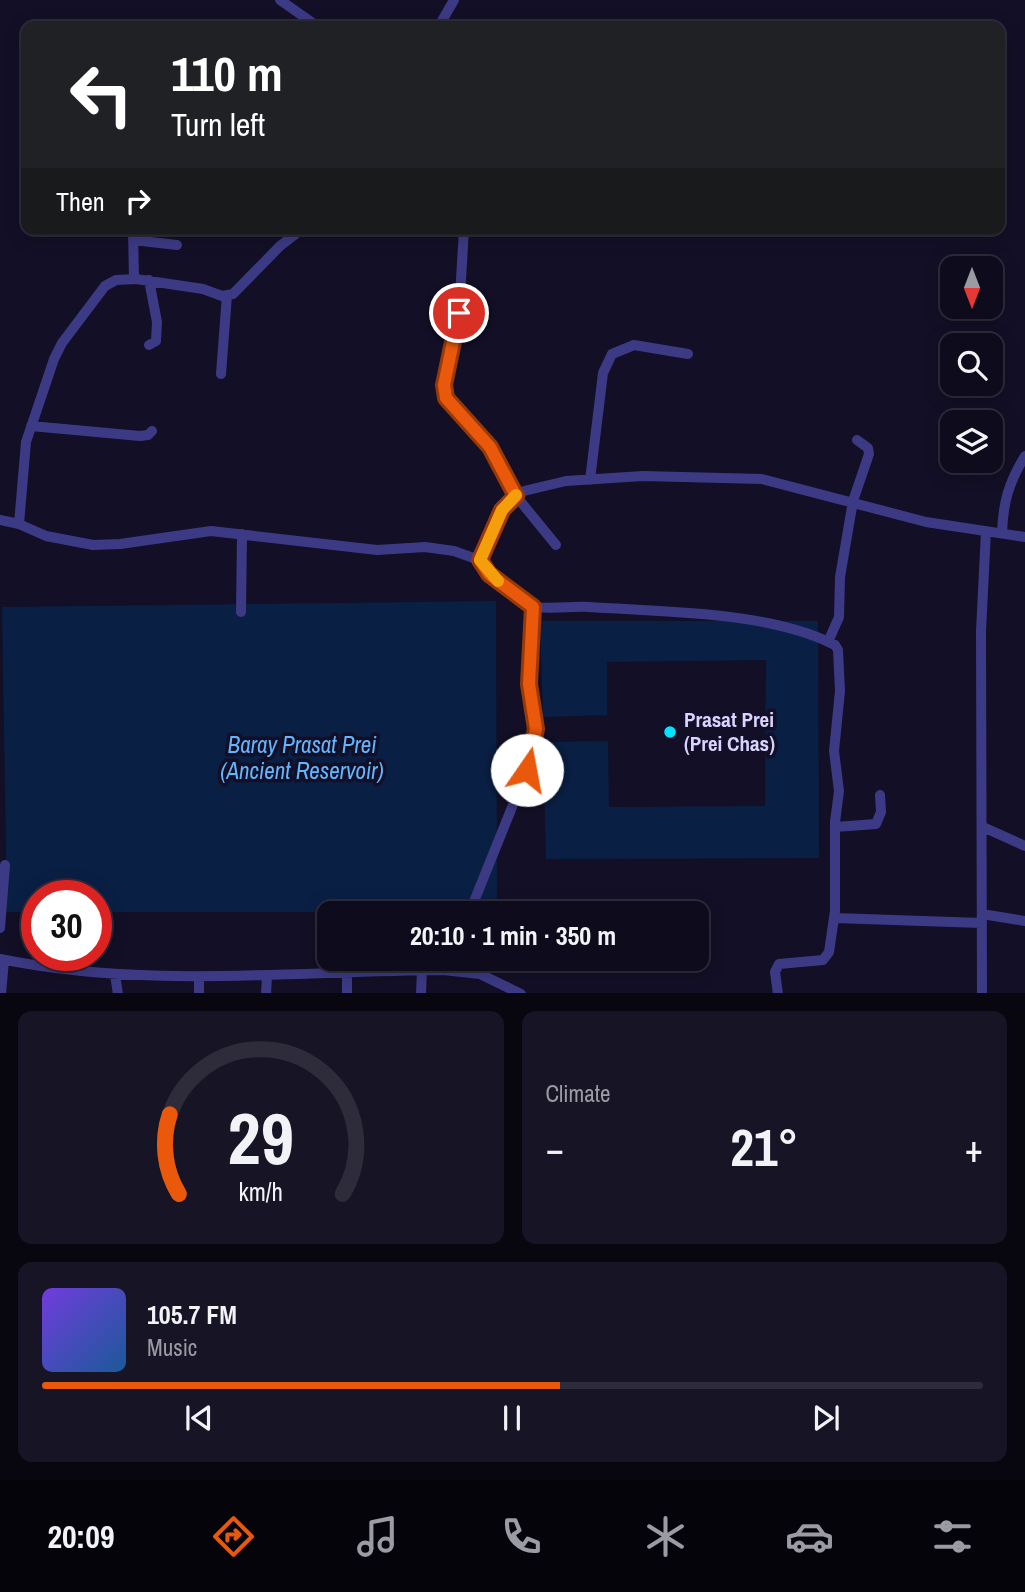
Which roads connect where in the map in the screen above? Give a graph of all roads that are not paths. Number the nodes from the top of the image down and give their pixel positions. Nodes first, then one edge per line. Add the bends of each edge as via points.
1 (280, 0) edge
2 (454, 0) edge
3 (310, 21) edge
4 (442, 21) edge
5 (133, 235) edge
6 (294, 235) edge
7 (464, 235) edge
8 (177, 245) dead end
9 (134, 279) junction
10 (149, 280) junction
11 (227, 295) junction
12 (149, 345) dead end
13 (688, 354) dead end
14 (221, 374) dead end
15 (31, 426) junction
16 (152, 431) dead end
17 (858, 440) dead end
18 (1025, 456) edge
19 (590, 480) junction
20 (516, 496) junction
21 (853, 501) junction
22 (0, 520) edge
23 (19, 524) junction
24 (986, 531) junction
25 (1002, 533) junction
26 (242, 534) junction
27 (1025, 537) edge
28 (556, 545) dead end
29 (480, 560) junction
30 (533, 607) junction
31 (241, 612) dead end
32 (828, 642) junction
33 (880, 795) dead end
34 (835, 827) junction
35 (983, 827) junction
36 (1025, 846) edge
37 (5, 865) dead end
38 (474, 901) edge
39 (834, 918) junction
40 (982, 918) junction
41 (1025, 921) edge
42 (0, 928) edge
43 (2, 960) edge
44 (397, 971) edge
45 (422, 971) edge
46 (452, 971) edge
47 (347, 973) junction
48 (115, 975) junction
49 (264, 976) junction
50 (199, 978) junction
51 (1, 987) edge
52 (118, 993) edge
53 (199, 993) edge
54 (260, 993) edge
55 (267, 993) edge
56 (347, 993) edge
57 (421, 993) edge
58 (521, 993) edge
59 (778, 993) edge
60 (982, 993) edge

1 - 3 street
2 - 4 street
5 - 8 street
5 - 9 street
6 - 11 street
7 - 20 street via 458,324 445,393 490,447
9 - 10 street
9 - 15 street via 105,286 62,343
10 - 11 street
10 - 12 street via 158,331 156,341
11 - 14 street
13 - 19 street via 634,345 612,354 603,373
15 - 16 street via 140,436
15 - 23 street
17 - 21 street via 869,452
18 - 25 street via 1004,499
19 - 20 street via 566,481
19 - 21 street via 740,477
20 - 28 street
20 - 29 street via 502,510
21 - 24 street via 926,522
21 - 32 street via 839,577 839,617
22 - 23 street
23 - 26 street via 46,536 93,545 211,531
24 - 25 street
24 - 35 street via 981,631
25 - 27 street
26 - 29 street via 377,550 425,547
26 - 31 street
29 - 30 street via 489,574
30 - 32 street via 737,618
30 - 38 street via 529,684 534,743
32 - 34 street via 839,655
33 - 34 street via 876,824
34 - 39 street
35 - 36 street
35 - 40 street
37 - 42 street
39 - 40 street
39 - 59 street via 825,958 779,964 775,972
40 - 41 street
40 - 60 street
43 - 48 street
43 - 51 street
44 - 47 street
45 - 57 street
46 - 58 street via 480,974
47 - 49 street
47 - 56 street
48 - 50 street
48 - 52 street
49 - 50 street
49 - 54 street
49 - 55 street
50 - 53 street

